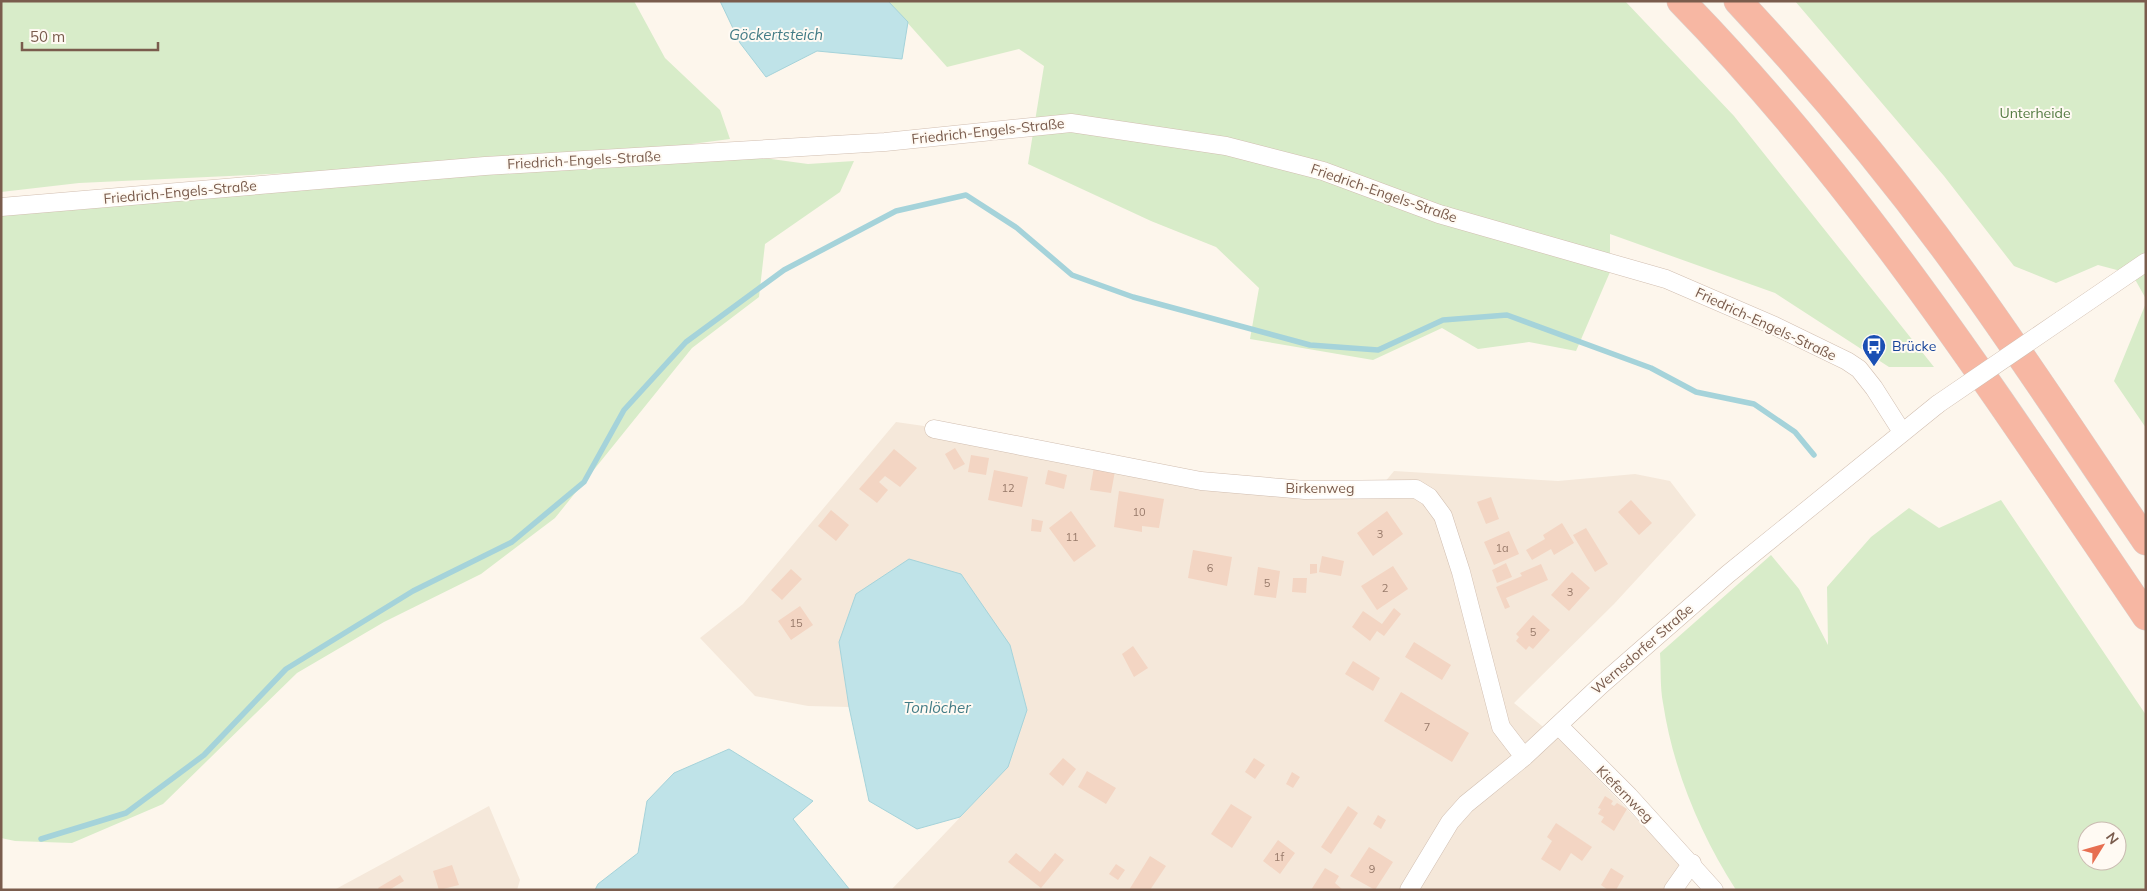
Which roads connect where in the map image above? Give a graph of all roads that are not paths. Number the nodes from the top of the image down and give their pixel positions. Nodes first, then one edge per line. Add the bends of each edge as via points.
1 (1681, 1) edge
2 (1738, 1) edge
3 (1, 208) edge
4 (2146, 262) edge
5 (934, 429) dead end
6 (1902, 432) junction
7 (2146, 541) edge
8 (2146, 616) edge
9 (1558, 725) junction
10 (1524, 757) junction
11 (1692, 863) junction
12 (1409, 890) edge
13 (1673, 890) edge
14 (1714, 890) edge

1 - 8 highway via 1804,137 1930,299
2 - 7 highway via 1833,107 1907,199 1965,276
3 - 6 street, Friedrich-Engels-Straße via 485,166 884,142 1070,122 1226,146 1323,171 1439,214 1666,278 1847,361 1874,388
4 - 6 street, Wernsdorfer Straße, bridge
5 - 10 street, Birkenweg via 1201,481 1304,490 1416,489 1429,497 1443,516 1461,572 1501,727
6 - 9 street, Wernsdorfer Straße via 1728,574
9 - 10 street, Wernsdorfer Straße
9 - 11 street, Kiefernweg
10 - 12 street, Wernsdorfer Straße via 1466,804 1450,822
11 - 13 street
11 - 14 street, Kiefernweg

